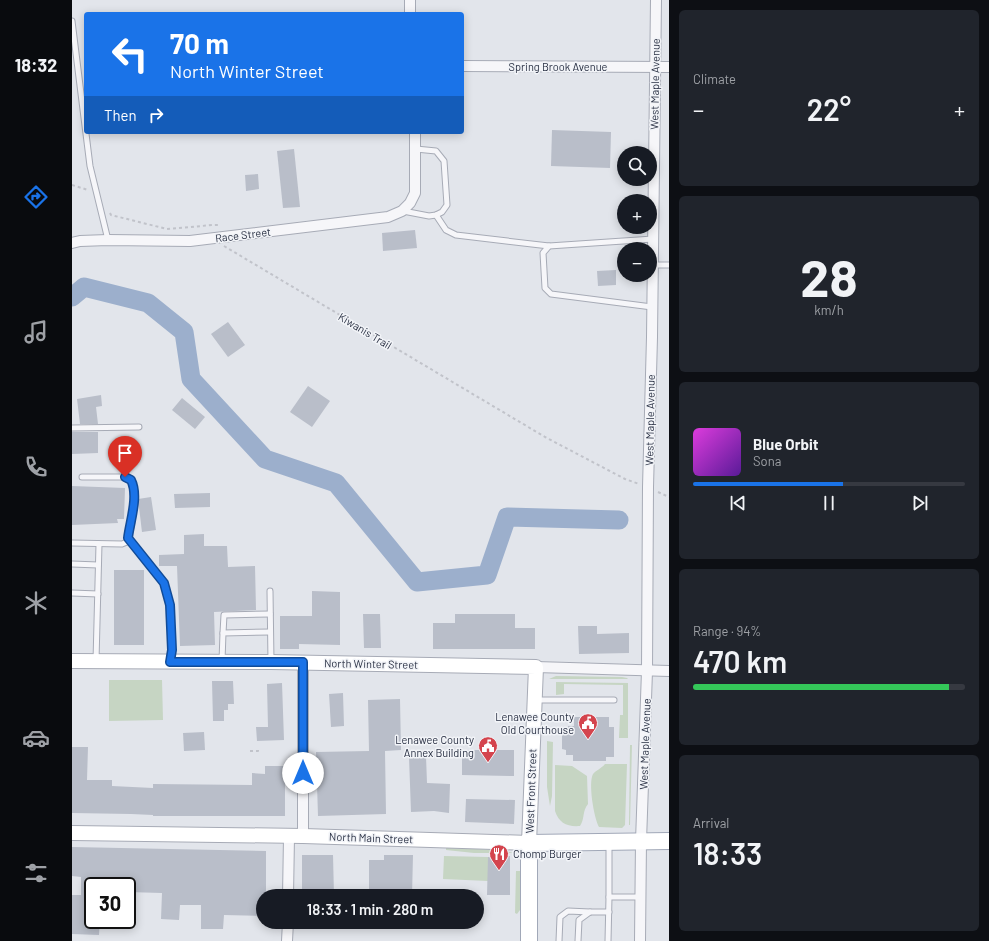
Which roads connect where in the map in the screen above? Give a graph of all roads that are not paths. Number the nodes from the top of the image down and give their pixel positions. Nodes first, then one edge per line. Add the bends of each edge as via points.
1 (410, 0) edge
2 (656, 0) edge
3 (410, 12) edge
4 (72, 21) edge
5 (464, 66) edge
6 (669, 67) edge
7 (655, 68) junction
8 (84, 118) edge
9 (86, 134) edge
10 (415, 134) edge
11 (416, 149) junction
12 (402, 211) junction
13 (436, 215) junction
14 (653, 239) joint
15 (108, 240) junction
16 (72, 243) edge
17 (549, 246) junction
18 (657, 265) edge
19 (669, 265) edge
20 (653, 282) edge
21 (652, 307) junction
22 (72, 428) edge
23 (139, 428) dead end
24 (82, 477) dead end
25 (128, 538) junction
26 (72, 543) edge
27 (99, 544) junction
28 (72, 564) edge
29 (98, 565) junction
30 (270, 591) dead end
31 (72, 593) edge
32 (98, 594) junction
33 (270, 614) junction
34 (270, 632) junction
35 (224, 633) junction
36 (72, 661) edge
37 (96, 661) junction
38 (170, 662) junction
39 (222, 662) junction
40 (271, 662) junction
41 (303, 662) junction
42 (536, 667) junction
43 (647, 671) junction
44 (669, 671) edge
45 (534, 700) junction
46 (614, 700) dead end
47 (72, 833) edge
48 (296, 836) junction
49 (641, 841) junction
50 (669, 841) edge
51 (608, 842) junction
52 (529, 843) junction
53 (289, 889) edge
54 (609, 897) junction
55 (640, 897) junction
56 (590, 912) junction
57 (609, 912) junction
58 (288, 929) edge
59 (287, 941) edge
60 (529, 941) edge
61 (559, 941) edge
62 (578, 941) edge
63 (608, 941) edge
64 (640, 941) edge

1 - 3 street
2 - 7 street, West Maple Avenue
4 - 8 lane
5 - 7 street, Spring Brook Avenue
6 - 7 street, Spring Brook Avenue
7 - 14 street, West Maple Avenue
9 - 15 lane via 90,166
10 - 11 street
11 - 12 street, Race Street via 415,193
11 - 13 lane via 436,151 444,161 447,205
12 - 13 lane
12 - 15 street, Race Street via 388,217 190,241
13 - 17 lane via 446,230 456,235
14 - 17 lane
15 - 16 street, Race Street
17 - 21 lane via 544,254 546,288 551,294
18 - 19 lane
20 - 21 street, West Maple Avenue
21 - 43 street, West Maple Avenue
22 - 23 lane
24 - 25 lane via 125,477 131,480 134,485 133,514
25 - 27 lane via 122,544
25 - 38 lane via 164,583 170,605
26 - 27 lane
27 - 29 lane
28 - 29 lane
29 - 32 lane
30 - 33 lane
31 - 32 lane
32 - 37 lane
33 - 34 lane
33 - 35 lane via 224,615
34 - 35 lane
34 - 40 lane
35 - 39 lane
36 - 37 street, North Winter Street
37 - 38 street, North Winter Street
38 - 39 street, North Winter Street
39 - 40 street, North Winter Street
40 - 41 street, North Winter Street
41 - 42 street, North Winter Street
41 - 48 street
42 - 43 street, North Winter Street
42 - 45 street, West Front Street
43 - 44 street, North Winter Street
43 - 49 street, West Maple Avenue
45 - 46 lane
45 - 52 street, West Front Street
47 - 48 street, North Main Street
48 - 52 street, North Main Street
48 - 53 street
49 - 50 main road, North Main Street
49 - 51 main road, North Main Street
49 - 55 street, West Maple Avenue
51 - 52 main road, North Main Street
51 - 54 lane
52 - 60 main road
54 - 55 lane
54 - 57 lane
55 - 64 street, West Maple Avenue
56 - 57 lane
56 - 61 lane via 568,912 560,917
56 - 62 lane via 579,920
57 - 63 lane
58 - 59 street

